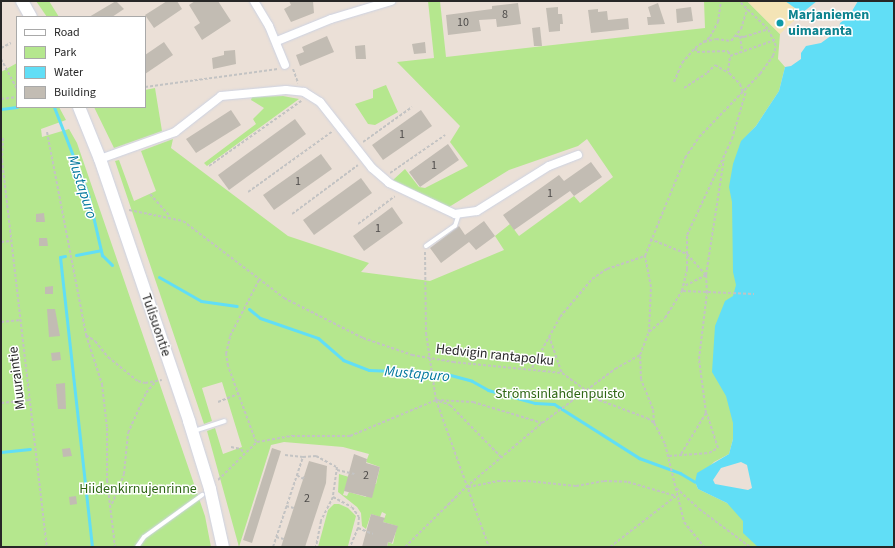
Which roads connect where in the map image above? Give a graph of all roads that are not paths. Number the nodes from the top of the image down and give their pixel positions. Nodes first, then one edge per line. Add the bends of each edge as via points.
1 (22, 1) edge
2 (254, 1) edge
3 (391, 1) edge
4 (30, 16) edge
5 (276, 41) junction
6 (285, 65) road end
7 (79, 108) edge
8 (578, 155) dead end
9 (100, 159) junction
10 (459, 214) junction
11 (426, 246) road end
12 (224, 421) dead end
13 (192, 432) junction
14 (202, 495) dead end
15 (137, 547) edge
16 (223, 547) edge

1 - 4 main road
2 - 5 street
3 - 5 street via 331,19
5 - 6 street
7 - 9 main road, Tulisuontie
8 - 10 street via 549,166 477,211
9 - 10 street via 165,137 180,129 221,96 286,90 309,95 320,102 383,179 443,210
9 - 13 main road, Tulisuontie
10 - 11 lane via 455,226
12 - 13 lane
13 - 16 main road, Tulisuontie via 210,489
14 - 15 lane via 144,537

